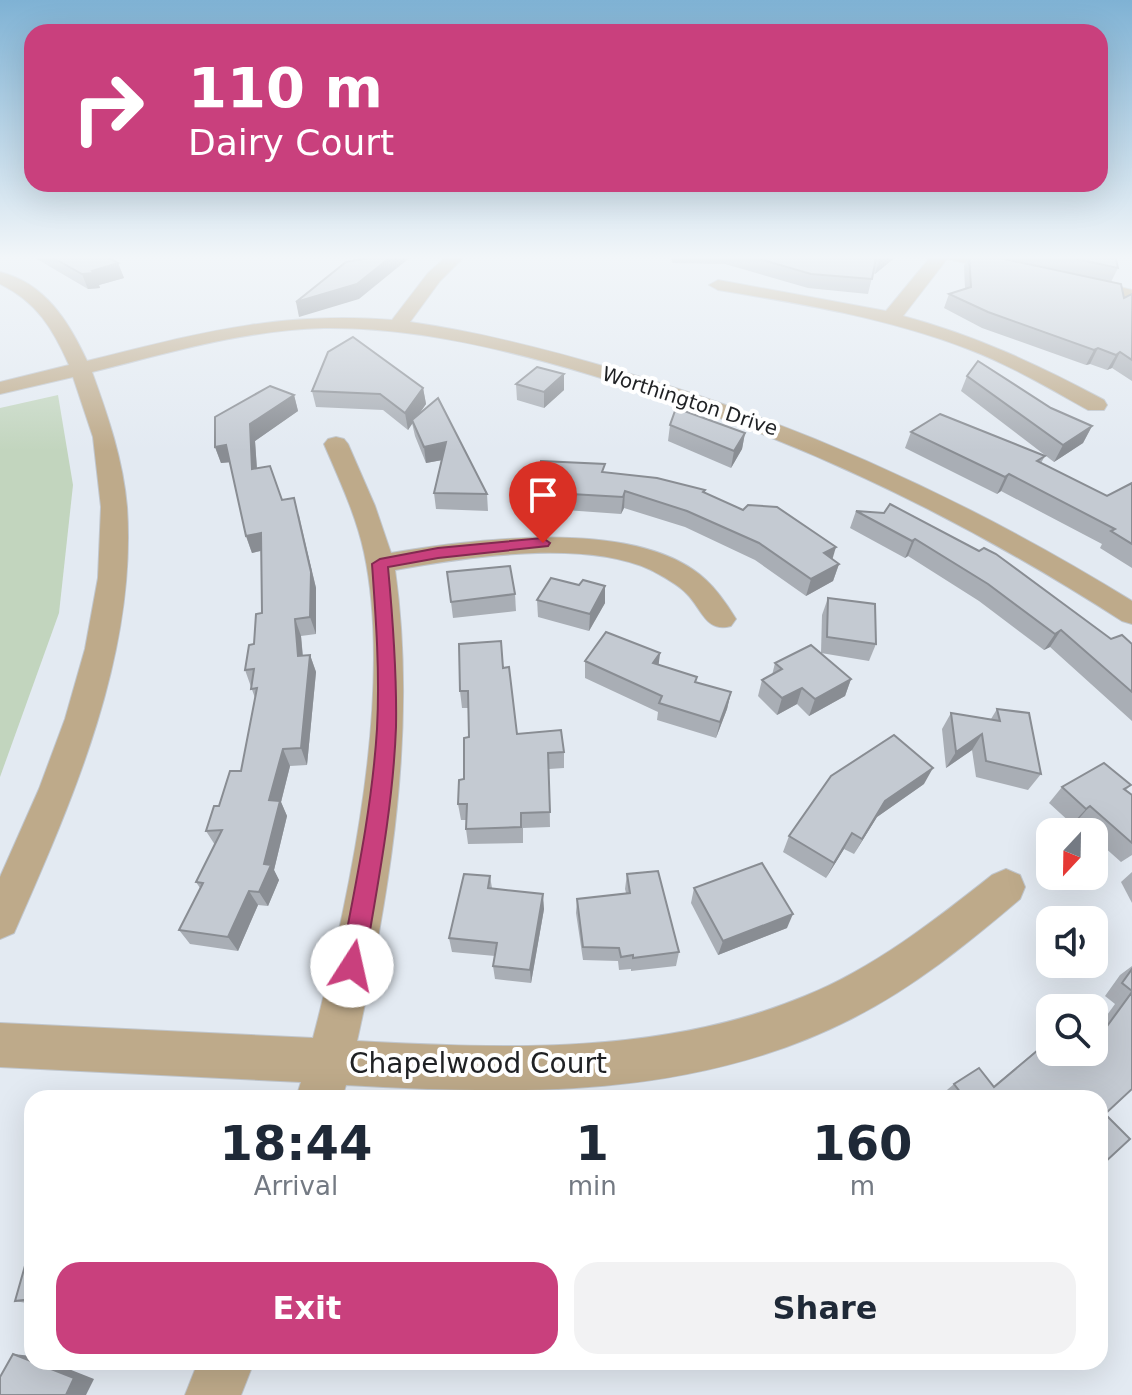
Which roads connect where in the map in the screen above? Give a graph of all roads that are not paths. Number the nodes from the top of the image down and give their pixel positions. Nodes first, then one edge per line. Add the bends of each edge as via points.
1 (58, 320) edge
2 (402, 320) edge
3 (894, 320) edge
4 (398, 325) junction
5 (78, 362) junction
6 (0, 372) edge
7 (0, 388) edge
8 (1096, 405) dead end
9 (336, 444) dead end
10 (380, 564) junction
11 (1132, 614) edge
12 (721, 619) dead end
13 (1006, 887) dead end
14 (0, 920) edge
15 (0, 1045) edge
16 (324, 1080) edge
17 (223, 1370) edge
18 (213, 1395) edge

1 - 5 street
2 - 4 street
3 - 8 street via 1007,358
4 - 5 street, Worthington Drive via 289,324
4 - 11 street, Worthington Drive via 474,337 660,387 777,428 952,506
5 - 6 street, Worthington Drive
5 - 7 street, Worthington Drive
5 - 14 street via 102,419 111,458 115,549 97,664 76,737
9 - 10 street via 362,502
10 - 12 street via 496,546 585,547 628,555 681,575 713,601
10 - 16 street via 387,654 378,817 352,966
13 - 16 street, Chapelwood Court via 875,984 735,1043 638,1062 571,1068 429,1067
15 - 16 street, Chapelwood Court via 171,1051
17 - 18 street

